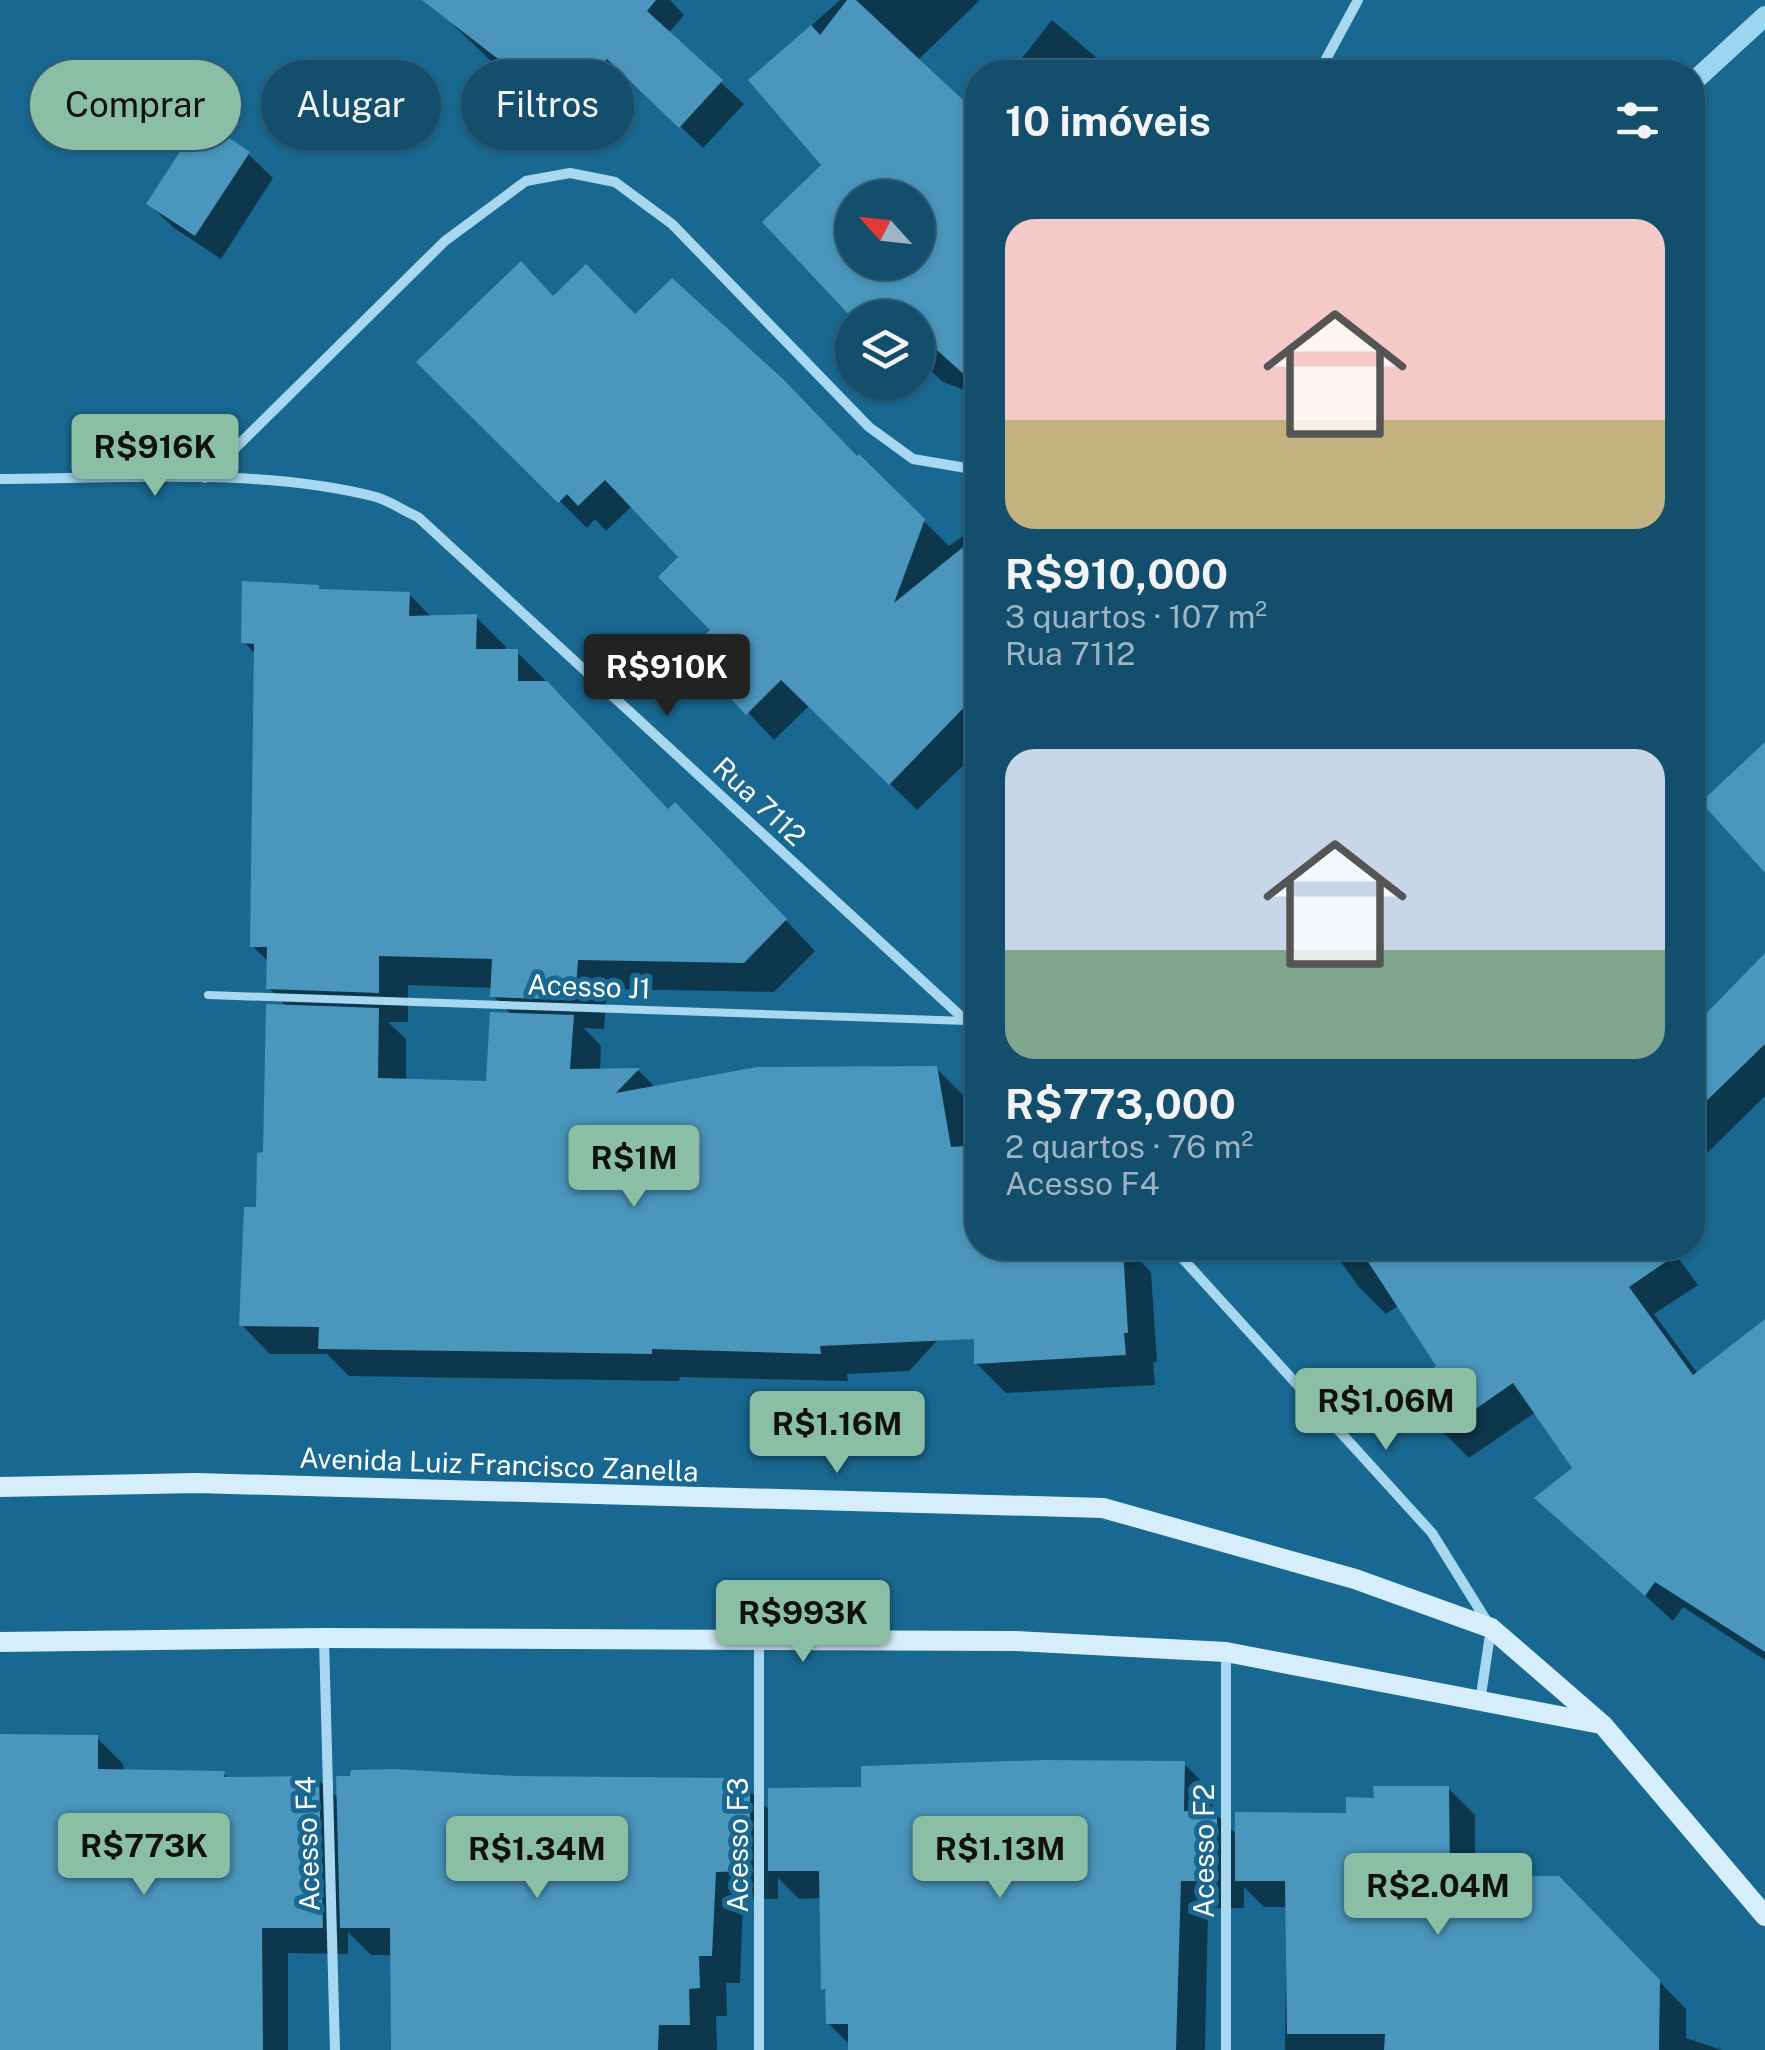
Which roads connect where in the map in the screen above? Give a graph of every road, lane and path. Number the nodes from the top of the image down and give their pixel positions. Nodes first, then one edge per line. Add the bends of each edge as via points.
1 (1358, 0) edge
2 (1326, 60) edge
3 (965, 468) edge
4 (205, 478) junction
5 (0, 480) edge
6 (208, 995) dead end
7 (965, 1019) edge
8 (965, 1022) edge
9 (1184, 1260) edge
10 (0, 1487) edge
11 (1492, 1628) junction
12 (324, 1638) junction
13 (760, 1640) junction
14 (0, 1642) edge
15 (1226, 1652) junction
16 (1480, 1703) junction
17 (1603, 1725) junction
18 (1765, 1916) edge
19 (335, 2050) edge
20 (759, 2050) edge
21 (1226, 2050) edge

1 - 2 street
3 - 4 street via 913,460 869,427 672,224 615,182 570,173 526,181 444,241
4 - 5 street, Rua 7112
4 - 7 street, Rua 7112 via 311,485 380,498 418,517
6 - 8 lane, Acesso J1
9 - 11 street via 1432,1533
10 - 11 street, Avenida Luiz Francisco Zanella via 196,1483 1102,1508 1356,1579
11 - 16 street
11 - 17 street, Avenida Luiz Francisco Zanella
12 - 13 street
12 - 14 street
12 - 19 street, Acesso F4
13 - 15 street via 1015,1641
13 - 20 street, Acesso F3
15 - 16 street
15 - 21 street, Acesso F2
16 - 17 street
17 - 18 street, Avenida Luiz Francisco Zanella

